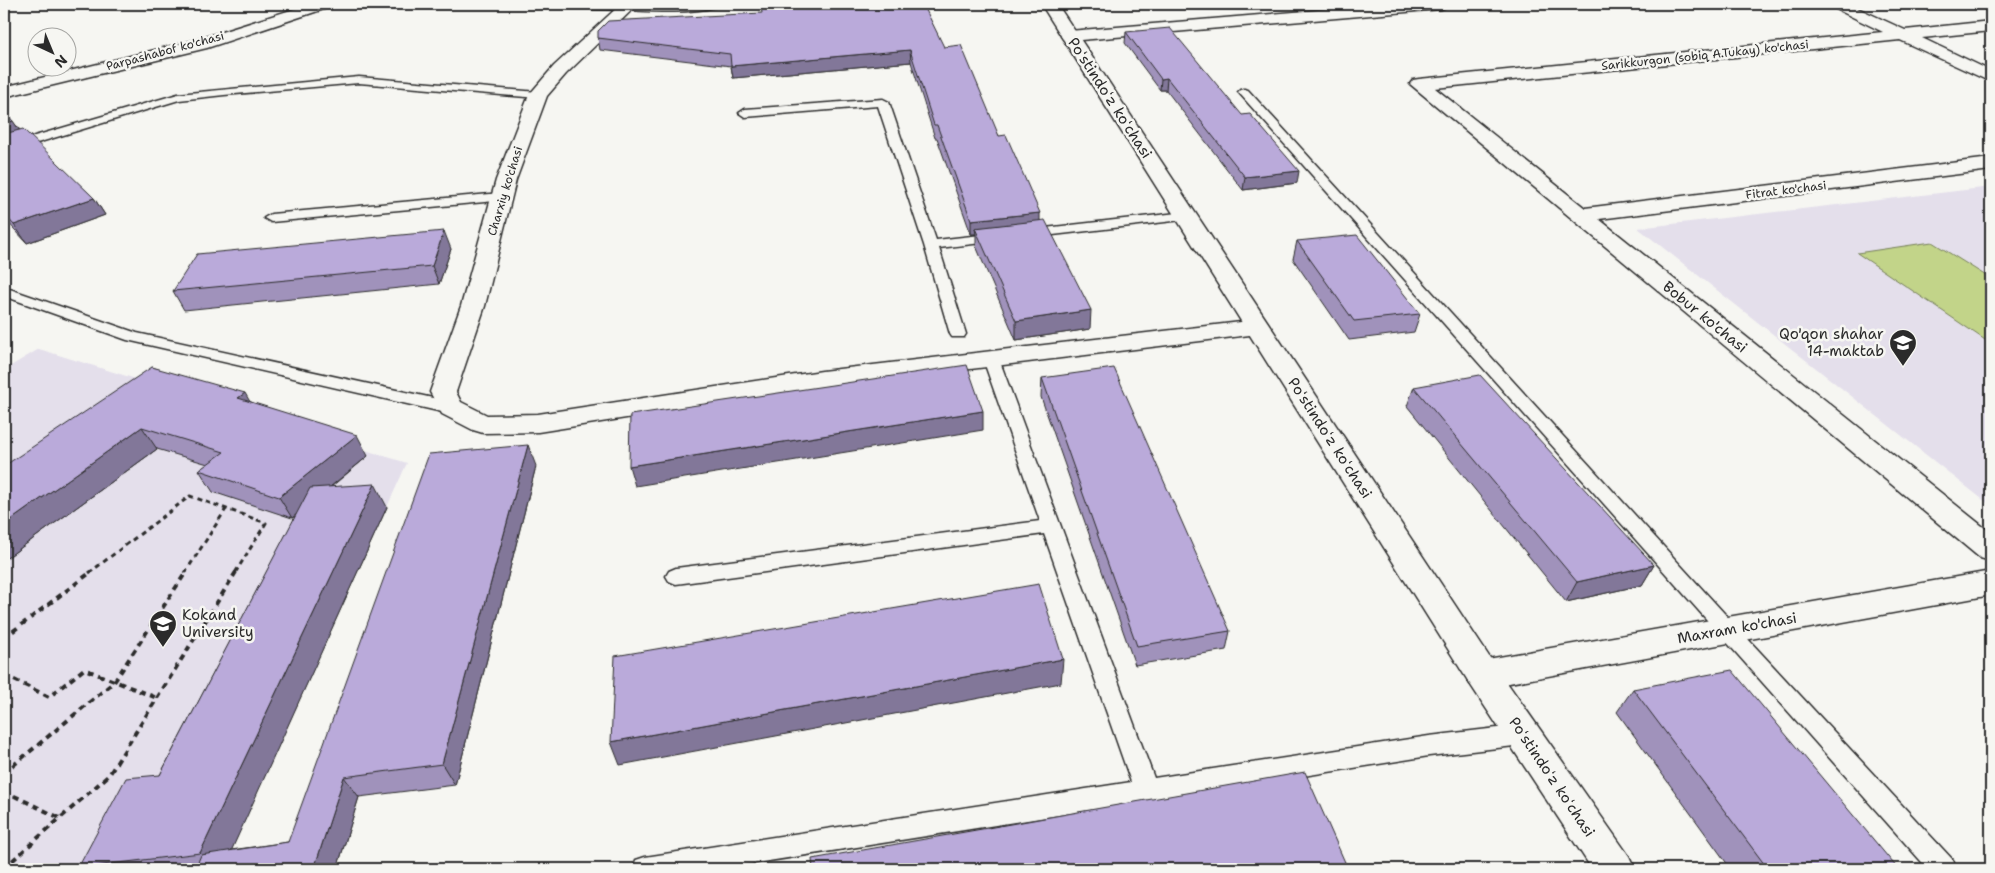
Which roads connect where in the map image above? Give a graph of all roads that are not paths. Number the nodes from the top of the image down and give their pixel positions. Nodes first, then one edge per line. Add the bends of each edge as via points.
1 (325, 4) edge
2 (592, 4) edge
3 (710, 4) edge
4 (1049, 4) edge
5 (1441, 4) edge
6 (1837, 4) edge
7 (630, 5) edge
8 (1991, 26) edge
9 (1903, 35) junction
10 (1069, 36) junction
11 (1991, 77) edge
12 (1419, 84) joint
13 (4, 92) edge
14 (1244, 92) dead end
15 (538, 95) junction
16 (745, 113) dead end
17 (4, 149) edge
18 (1991, 164) edge
19 (501, 197) junction
20 (1186, 216) junction
21 (1580, 216) junction
22 (271, 218) dead end
23 (931, 245) junction
24 (4, 291) edge
25 (1258, 327) junction
26 (958, 334) dead end
27 (991, 359) junction
28 (452, 408) junction
29 (1051, 526) junction
30 (1991, 550) edge
31 (676, 576) dead end
32 (1991, 583) edge
33 (1727, 630) junction
34 (1482, 674) junction
35 (1523, 735) junction
36 (1146, 790) junction
37 (645, 869) edge
38 (1615, 869) edge
39 (1944, 869) edge

1 - 13 street, Parpashabof ko'chasi via 201,44
2 - 7 street
3 - 7 street
4 - 10 street, Poʻstindoʻz koʻchasi
5 - 10 street
6 - 9 street
7 - 15 street, Charxiy ko'chasi
8 - 9 street, Sarikkurgon (sobiq A.Tukay) ko'chasi
9 - 11 street
9 - 12 street, Sarikkurgon (sobiq A.Tukay) ko'chasi
10 - 20 street, Poʻstindoʻz koʻchasi
12 - 21 street, Bobur ko'chasi
14 - 33 lane
15 - 17 lane via 359,80 224,92 178,97
15 - 19 street, Charxiy ko'chasi
16 - 23 lane via 883,102
18 - 21 street, Fitrat ko'chasi
19 - 22 lane
19 - 28 street, Charxiy ko'chasi via 473,306 443,392
20 - 23 lane
20 - 25 street, Poʻstindoʻz koʻchasi
21 - 30 street, Bobur ko'chasi
23 - 26 lane
24 - 28 lane via 133,337
25 - 27 street
25 - 34 street, Poʻstindoʻz koʻchasi
27 - 28 street via 822,379 538,423 483,424
27 - 29 lane
29 - 31 lane
29 - 36 lane
32 - 33 street, Maxram ko'chasi
33 - 34 street, Maxram ko'chasi
33 - 39 lane
34 - 35 street, Poʻstindoʻz koʻchasi
35 - 36 lane via 1429,746
35 - 38 street, Poʻstindoʻz koʻchasi
36 - 37 lane

